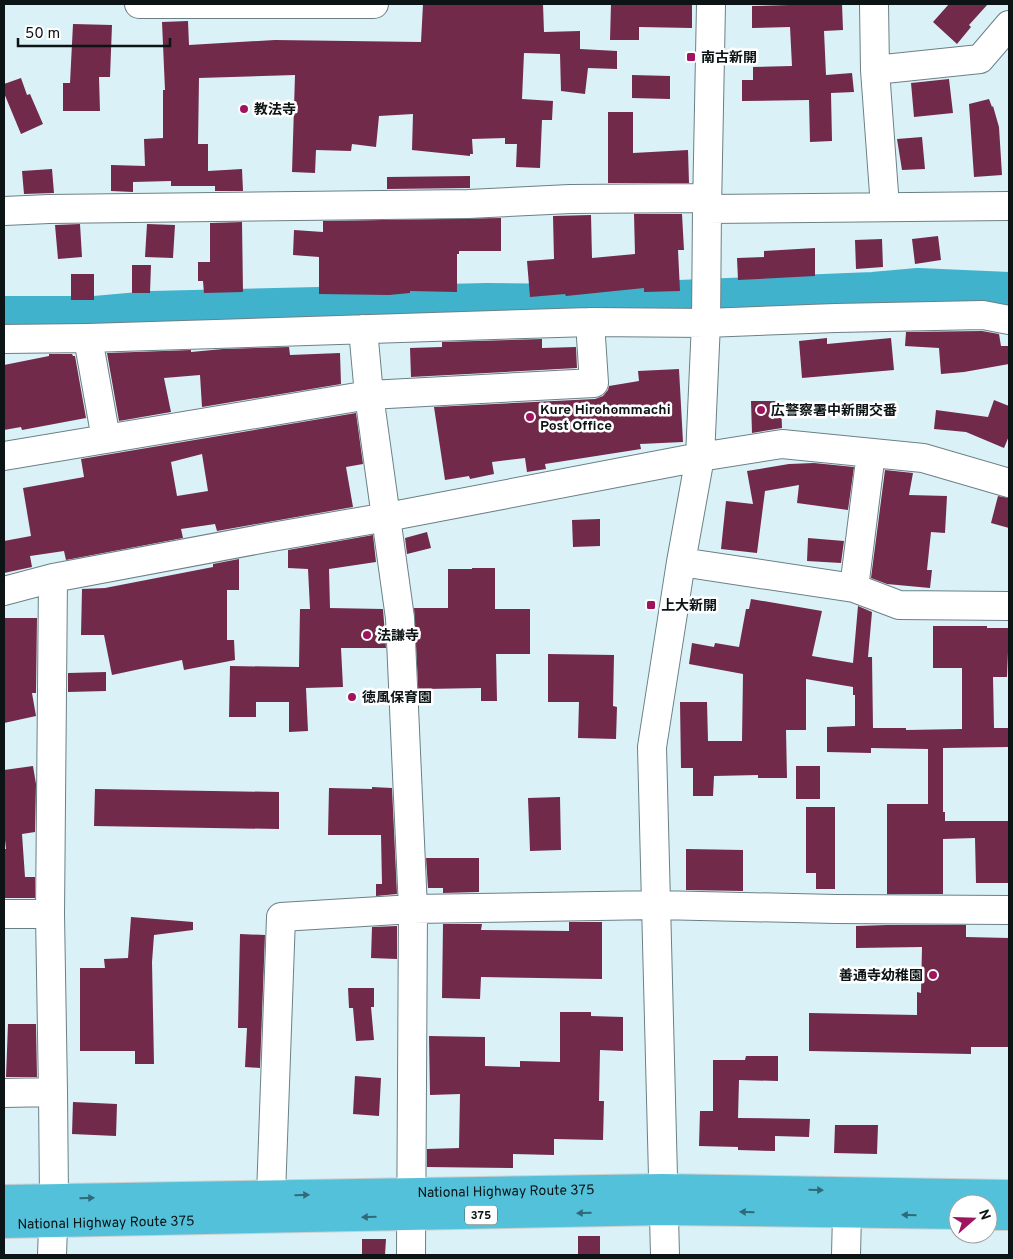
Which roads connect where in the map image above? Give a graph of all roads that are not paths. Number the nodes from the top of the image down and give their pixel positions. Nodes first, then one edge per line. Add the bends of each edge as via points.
1 (139, 4) edge
2 (254, 4) edge
3 (374, 4) edge
4 (711, 4) edge
5 (874, 4) edge
6 (1009, 25) edge
7 (875, 70) junction
8 (707, 204) junction
9 (1009, 206) edge
10 (885, 207) junction
11 (4, 211) edge
12 (706, 306) junction
13 (1009, 320) edge
14 (590, 322) junction
15 (363, 329) junction
16 (88, 338) junction
17 (4, 339) edge
18 (370, 395) junction
19 (106, 439) junction
20 (871, 453) junction
21 (4, 456) edge
22 (700, 457) junction
23 (1009, 483) edge
24 (387, 517) junction
25 (681, 562) junction
26 (53, 578) junction
27 (854, 588) junction
28 (4, 591) edge
29 (1009, 606) edge
30 (657, 905) junction
31 (413, 909) junction
32 (1009, 910) edge
33 (4, 914) edge
34 (50, 914) junction
35 (53, 1092) junction
36 (4, 1094) edge
37 (1009, 1194) edge
38 (271, 1195) junction
39 (4, 1200) edge
40 (664, 1200) junction
41 (411, 1205) junction
42 (53, 1210) junction
43 (847, 1214) junction
44 (948, 1215) edge
45 (4, 1224) edge
46 (52, 1255) edge
47 (411, 1255) edge
48 (665, 1255) edge
49 (846, 1255) edge

1 - 2 street
2 - 3 street
4 - 8 street
5 - 7 street
6 - 7 street via 980,59
7 - 10 street
8 - 10 street
8 - 11 street via 570,199 468,204
8 - 12 street
9 - 10 street
12 - 13 street via 982,315
12 - 14 street
12 - 22 street
14 - 15 street
14 - 18 street via 594,383
15 - 16 street
15 - 18 street
16 - 17 street
16 - 19 street
18 - 19 street
18 - 24 street
19 - 21 street
20 - 22 street via 782,444
20 - 23 street via 923,458
20 - 27 street
22 - 24 street
22 - 25 street
24 - 26 street
24 - 31 street via 400,618
25 - 27 street
25 - 30 street via 652,747
26 - 28 street
26 - 34 street
27 - 29 street via 900,605
30 - 31 street
30 - 32 street
30 - 40 street
31 - 38 street via 281,917
31 - 41 street
33 - 34 street
34 - 35 street
35 - 36 street
35 - 42 street
40 -> 37 highway, National Highway Route 375 / 375
38 -> 41 highway, National Highway Route 375 / 375
42 -> 38 highway, National Highway Route 375 / 375
39 - 42 highway, National Highway Route 375 / 375
40 - 41 highway, National Highway Route 375 / 375
43 -> 40 highway, National Highway Route 375 / 375
40 - 48 street
41 -> 42 highway, National Highway Route 375 / 375
41 - 47 street
42 - 45 highway, National Highway Route 375 / 375
42 - 46 street
44 -> 43 highway, National Highway Route 375 / 375
43 - 49 street

